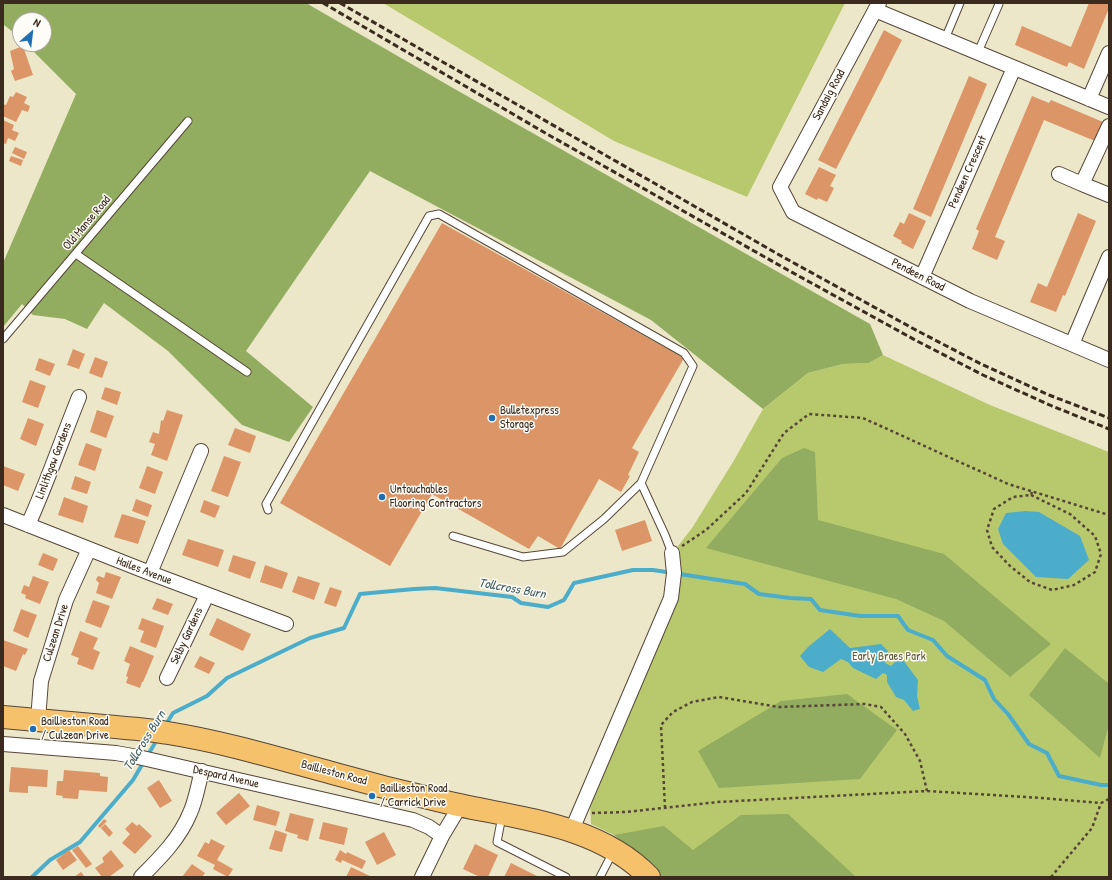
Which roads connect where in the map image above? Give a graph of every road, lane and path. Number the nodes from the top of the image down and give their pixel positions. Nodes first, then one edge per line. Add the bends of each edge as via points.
1 (960, 3) edge
2 (999, 3) edge
3 (877, 6) edge
4 (945, 39) junction
5 (978, 52) junction
6 (1109, 54) edge
7 (1014, 68) junction
8 (1089, 99) junction
9 (1109, 107) edge
10 (188, 121) dead end
11 (1109, 126) edge
12 (1059, 174) dead end
13 (1082, 184) junction
14 (780, 187) joint
15 (1109, 194) edge
16 (76, 254) junction
17 (1109, 257) edge
18 (922, 277) junction
19 (3, 339) edge
20 (1072, 344) junction
21 (1109, 360) edge
22 (247, 372) dead end
23 (79, 397) dead end
24 (201, 451) dead end
25 (641, 483) junction
26 (1031, 493) junction
27 (268, 510) dead end
28 (3, 514) edge
29 (1109, 516) edge
30 (28, 525) junction
31 (453, 536) dead end
32 (88, 549) junction
33 (672, 553) junction
34 (150, 573) junction
35 (207, 594) junction
36 (286, 624) dead end
37 (168, 678) dead end
38 (3, 717) edge
39 (38, 720) junction
40 (3, 744) edge
41 (202, 771) junction
42 (926, 791) junction
43 (1109, 799) edge
44 (1101, 803) junction
45 (460, 806) junction
46 (664, 808) junction
47 (503, 814) junction
48 (571, 832) junction
49 (442, 836) junction
50 (614, 850) junction
51 (141, 877) edge
52 (422, 877) edge
53 (566, 877) edge
54 (600, 877) edge
55 (649, 877) edge
56 (1051, 877) edge

1 - 4 lane
2 - 5 lane
3 - 4 street
3 - 14 street, Sandaig Road
4 - 5 street
5 - 7 street
6 - 8 street
7 - 8 street
7 - 18 street, Pendeen Crescent
8 - 9 street
10 - 16 lane, Old Manse Road
11 - 13 street
12 - 13 street
13 - 15 street
14 - 18 street, Pendeen Road via 793,212
16 - 19 lane, Old Manse Road
16 - 22 lane
17 - 20 street
18 - 20 street, Pendeen Road via 970,301
20 - 21 street, Pendeen Road
23 - 30 street, Linlithgow Gardens
24 - 34 street
25 - 27 lane via 693,366 684,353 439,214 429,216 266,504
25 - 31 lane via 604,519 563,552 523,556
25 - 33 lane
26 - 26 path via 1013,497 994,510 987,530 992,547 1030,582 1052,590 1074,585 1095,572 1101,554 1095,536 1070,514
26 - 29 path
26 - 33 path via 863,418 809,414 784,433 746,493 706,530
28 - 30 street, Hailes Avenue
30 - 32 street, Hailes Avenue
32 - 34 street, Hailes Avenue
32 - 39 street, Culzean Drive via 66,600 41,680
33 - 48 street via 674,573 670,598
34 - 35 street, Hailes Avenue
35 - 36 street, Hailes Avenue
35 - 37 street, Selby Gardens
38 - 39 main road, Baillieston Road
39 - 45 main road, Baillieston Road via 161,731 253,751
40 - 41 street, Despard Avenue via 116,753
41 - 49 street, Despard Avenue via 412,820
41 - 51 street via 190,813 183,826 168,849
42 - 44 path
42 - 46 path via 718,802
42 - 46 path via 920,761 905,734 881,707 865,704 778,707 719,697 692,702 673,712 661,725
43 - 44 path
44 - 56 path via 1092,828
45 - 47 main road, Baillieston Road
45 - 49 street
46 - 48 path via 592,813
47 - 48 main road, Baillieston Road via 526,818
47 - 53 lane via 498,842
48 - 50 main road, Baillieston Road
49 - 52 street
50 - 54 lane
50 - 55 main road, Baillieston Road via 638,865

